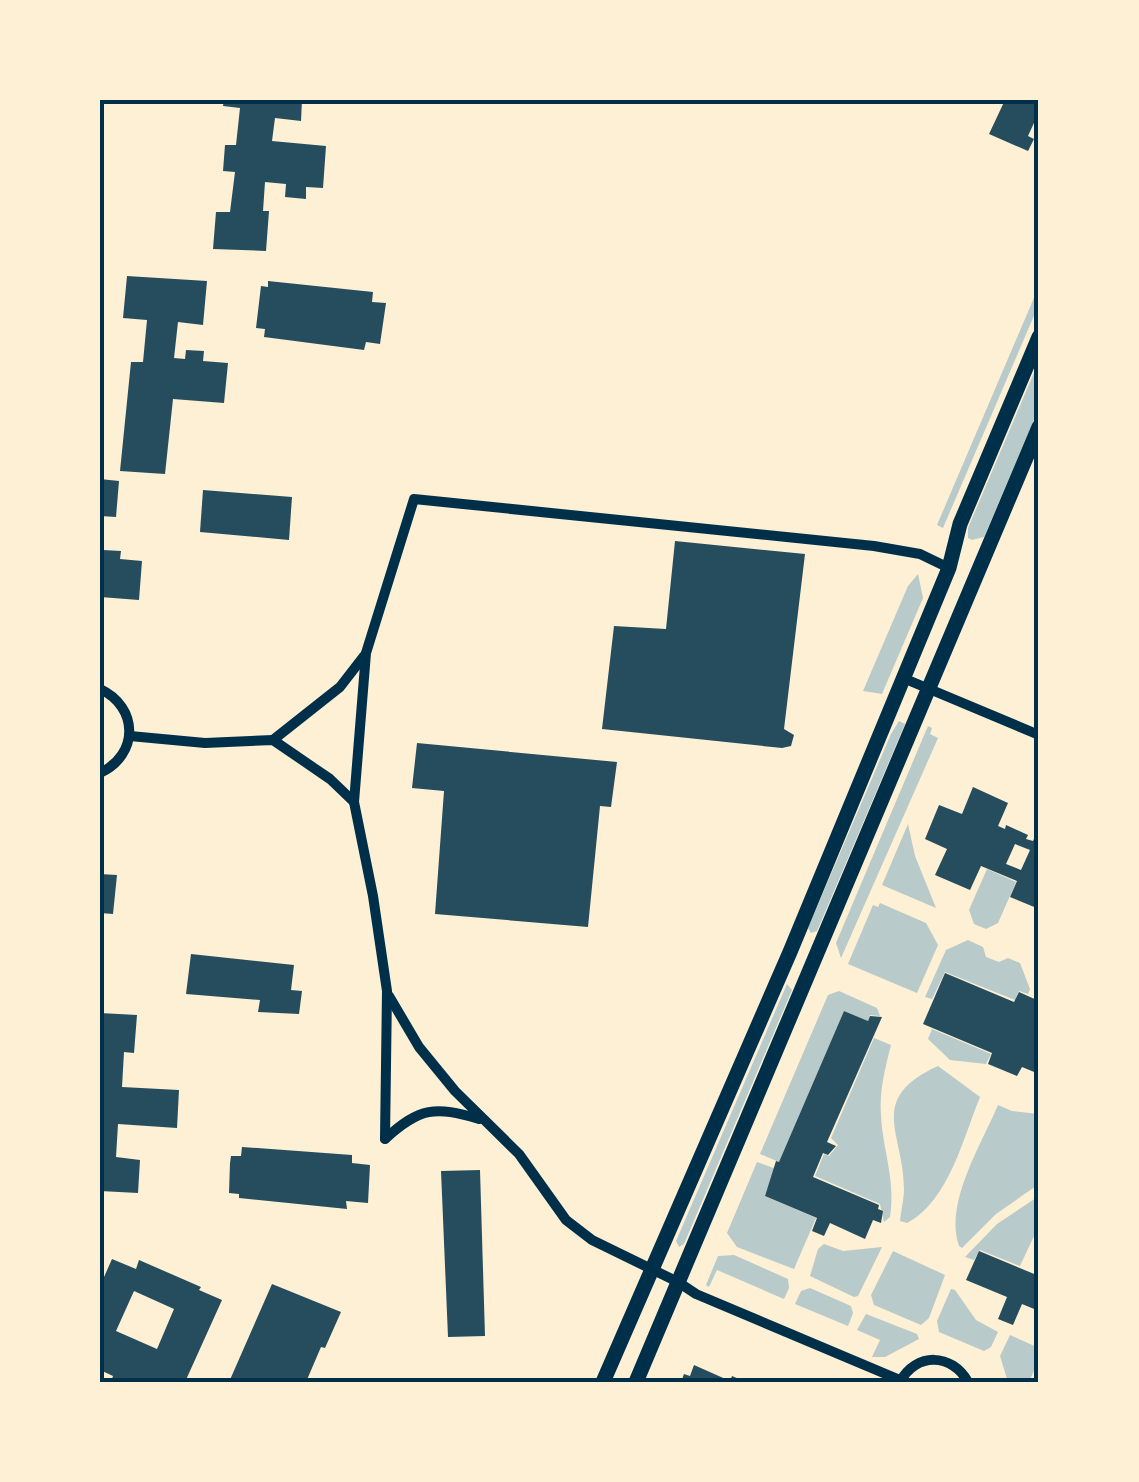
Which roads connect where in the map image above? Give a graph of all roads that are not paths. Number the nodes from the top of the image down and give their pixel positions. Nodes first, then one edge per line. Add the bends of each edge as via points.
1 (1039, 337) edge
2 (1039, 427) edge
3 (949, 568) junction
4 (366, 653) junction
5 (903, 678) junction
6 (928, 688) junction
7 (100, 689) edge
8 (130, 736) junction
9 (1039, 736) edge
10 (274, 740) junction
11 (100, 773) edge
12 (354, 802) junction
13 (386, 991) junction
14 (483, 1120) junction
15 (652, 1270) junction
16 (678, 1282) junction
17 (900, 1381) edge
18 (603, 1382) edge
19 (636, 1382) edge
20 (968, 1382) edge

1 - 3 street via 960,524
2 - 6 street
3 - 4 street via 920,554 874,546 414,499
3 - 5 street
4 - 10 street via 340,687
4 - 12 street
5 - 6 street
5 - 15 street
6 - 9 street
6 - 16 street
7 - 8 street via 124,709
8 - 10 street
8 - 11 street via 117,764
10 - 12 street
12 - 13 street
13 - 14 street via 420,1047
13 - 14 street via 385,1139 436,1109
14 - 15 street via 520,1154 566,1220
15 - 16 street
15 - 18 street
16 - 17 street
16 - 19 street
17 - 20 street via 911,1367 934,1359 957,1368

